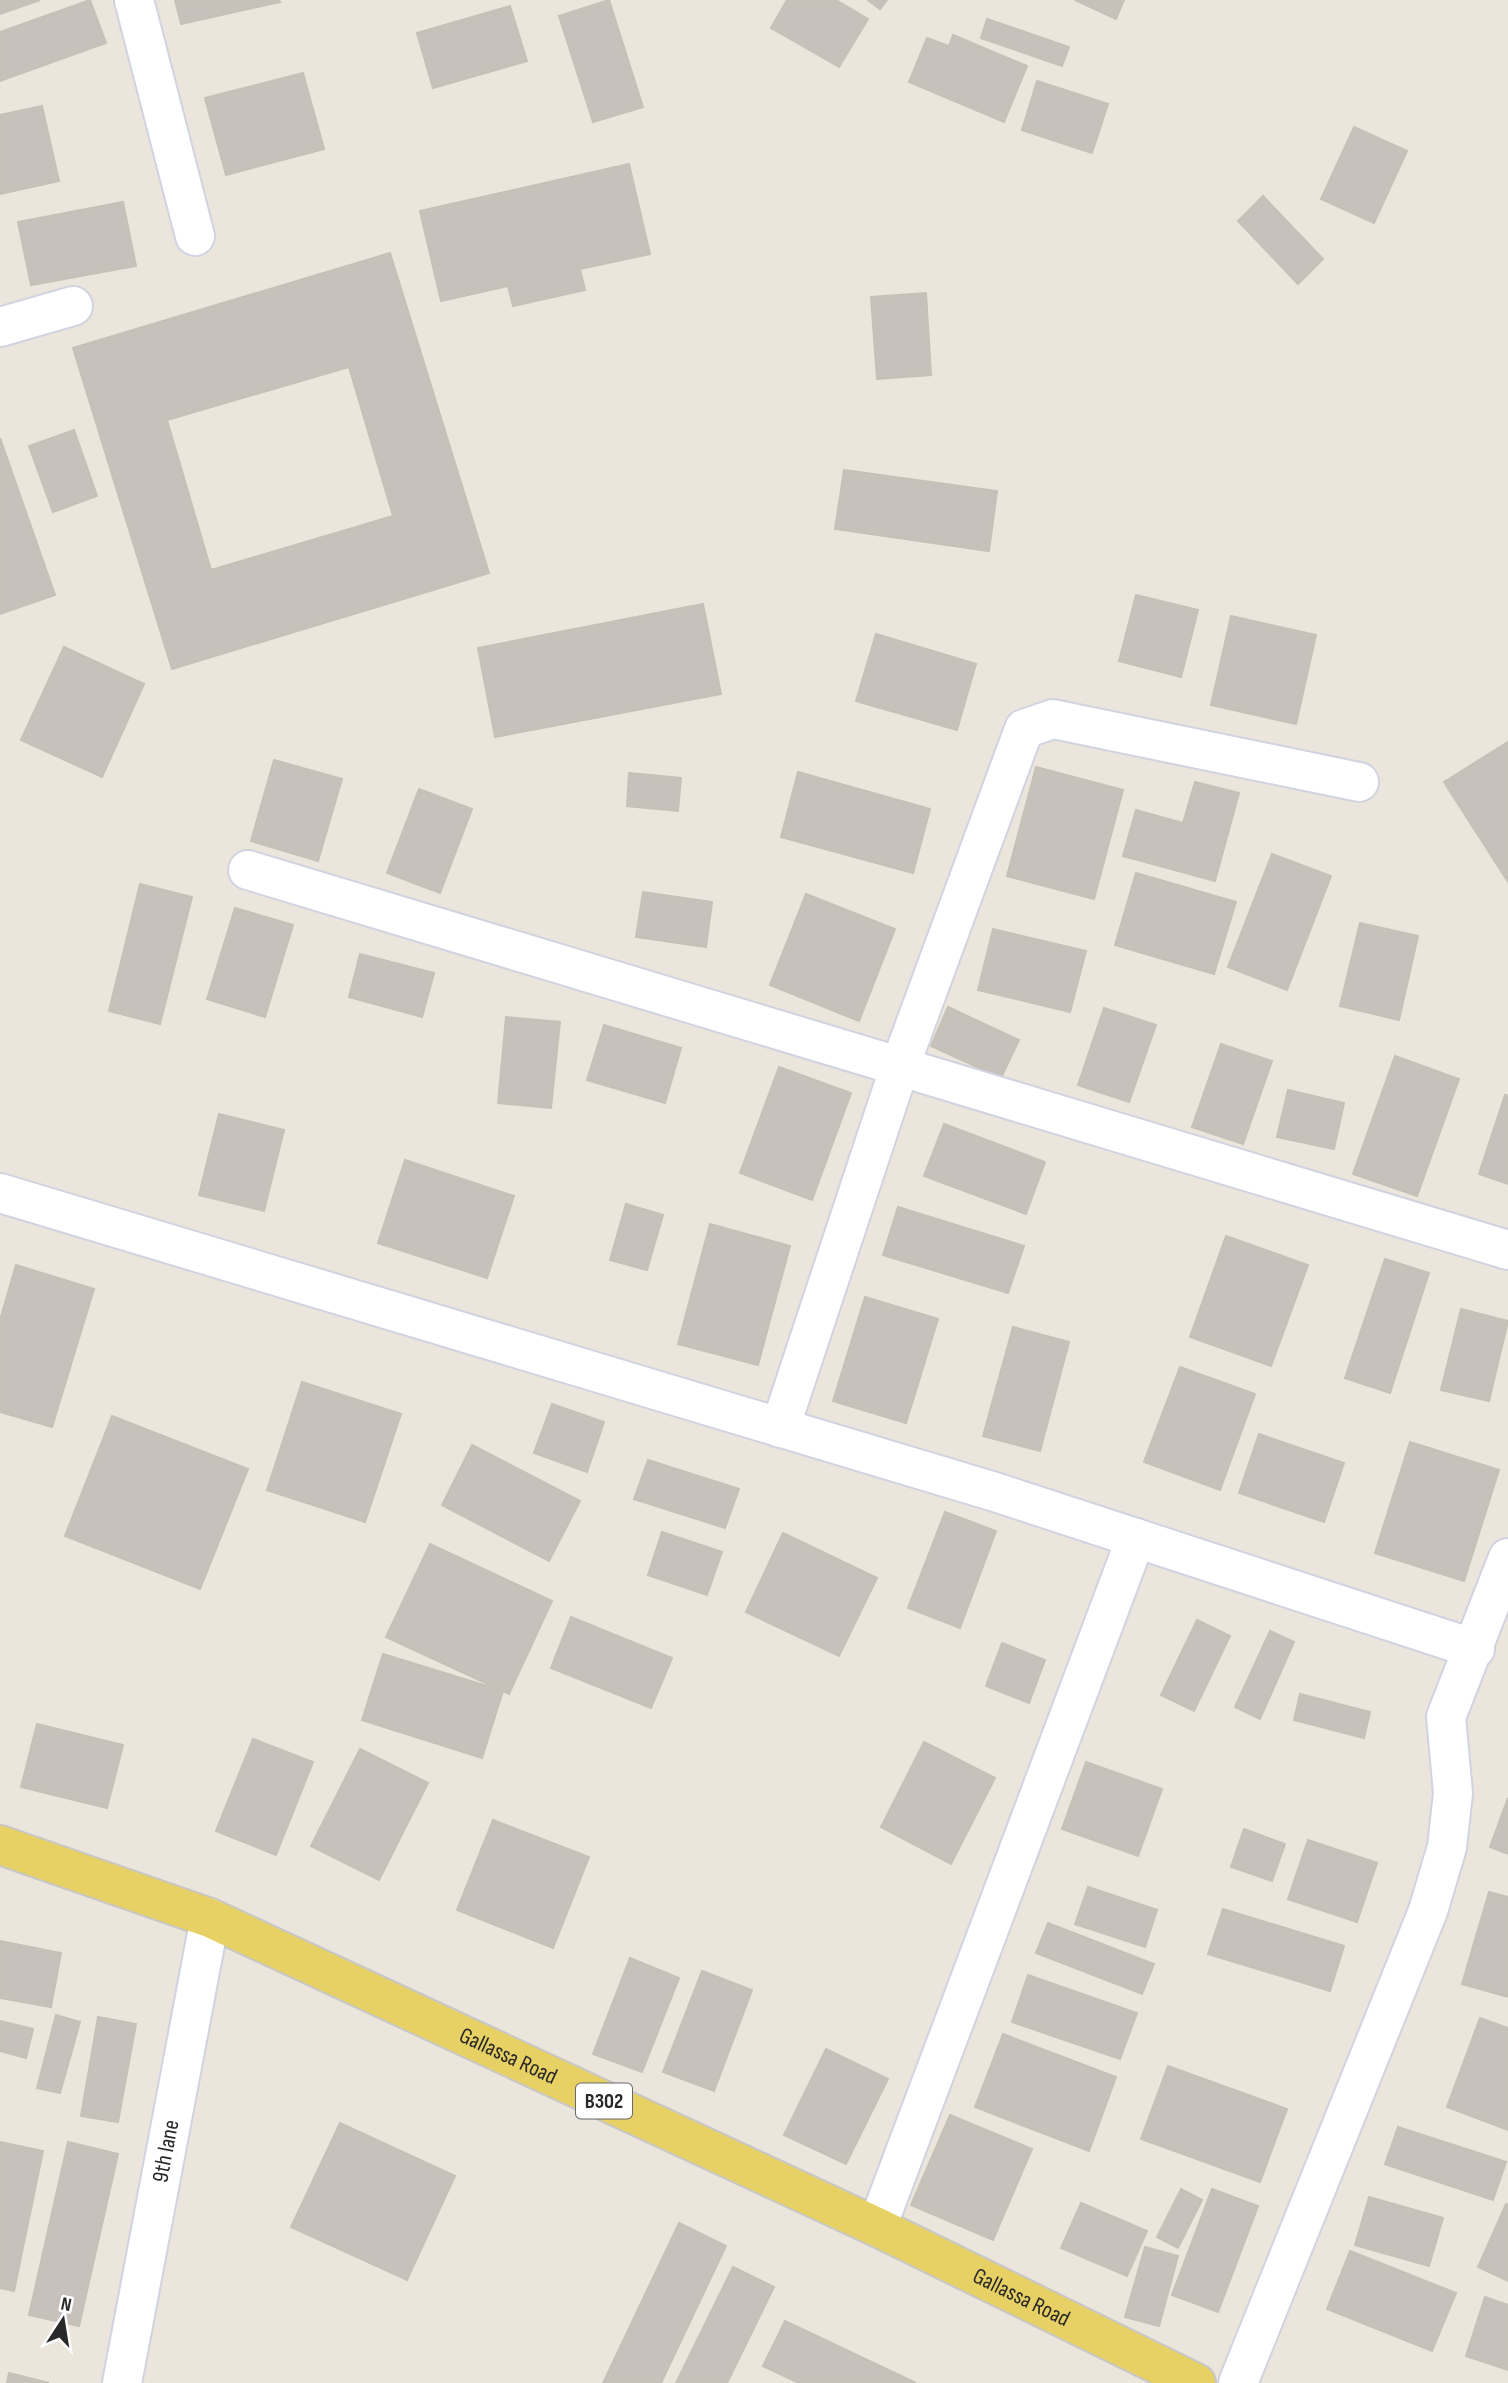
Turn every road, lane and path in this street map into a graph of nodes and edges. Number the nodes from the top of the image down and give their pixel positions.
1 (134, 0) edge
2 (195, 236) dead end
3 (73, 306) dead end
4 (0, 327) edge
5 (1359, 782) dead end
6 (248, 870) dead end
7 (900, 1066) junction
8 (0, 1193) edge
9 (1508, 1250) edge
10 (780, 1428) junction
11 (1136, 1538) junction
12 (1508, 1558) edge
13 (1475, 1649) junction
14 (0, 1845) edge
15 (211, 1918) junction
16 (877, 2227) junction
17 (122, 2383) edge
18 (1196, 2383) edge
19 (1238, 2383) edge

1 - 2 street
3 - 4 street
5 - 7 street
6 - 7 street
7 - 9 street
7 - 10 street
8 - 10 street
10 - 11 street
11 - 13 street
11 - 16 street
12 - 13 street
13 - 19 street
14 - 15 main road, Gallassa Road / B302
15 - 16 main road, Gallassa Road / B302
15 - 17 street, 9th lane
16 - 18 main road, Gallassa Road / B302

